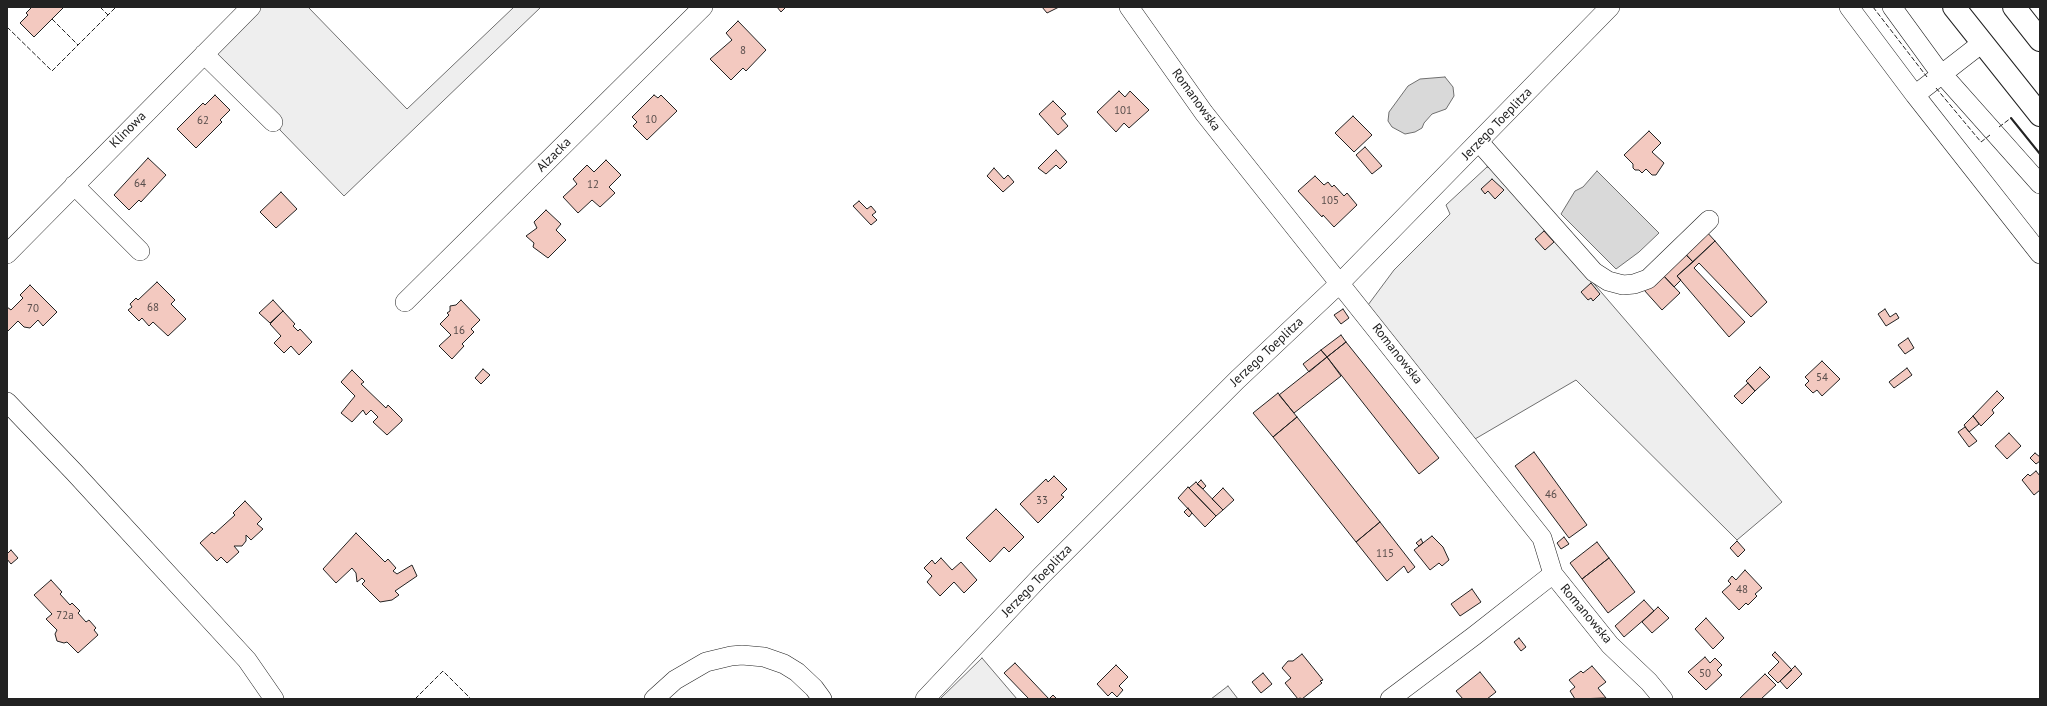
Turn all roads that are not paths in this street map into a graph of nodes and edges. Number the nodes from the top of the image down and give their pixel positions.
1 (251, 7) edge
2 (703, 7) edge
3 (1129, 7) edge
4 (1610, 7) edge
5 (1849, 7) edge
6 (1892, 7) edge
7 (1954, 7) edge
8 (2014, 7) edge
9 (2040, 40) edge
10 (1982, 43) junction
11 (204, 54) junction
12 (1942, 74) junction
13 (1915, 95) junction
14 (2040, 115) edge
15 (272, 122) dead end
16 (1479, 142) junction
17 (2040, 184) edge
18 (74, 185) junction
19 (1709, 220) dead end
20 (140, 251) dead end
21 (7, 254) edge
22 (2040, 254) edge
23 (1340, 284) junction
24 (404, 302) dead end
25 (7, 402) edge
26 (1553, 574) junction
27 (274, 699) edge
28 (654, 699) edge
29 (822, 699) edge
30 (925, 699) edge
31 (1390, 699) edge
32 (1663, 699) edge

1 - 11 street, Klinowa
2 - 24 street, Alzacka
3 - 23 street, Romanowska
4 - 16 street, Jerzego Toeplitza
5 - 13 street
6 - 12 street
7 - 10 highway
8 - 9 highway
10 - 12 street
10 - 14 highway
11 - 15 street
11 - 18 street, Klinowa
12 - 13 street
12 - 17 street
13 - 22 street
16 - 19 street
16 - 23 street, Jerzego Toeplitza
18 - 20 street
18 - 21 street, Klinowa
23 - 26 street, Romanowska
23 - 30 street, Jerzego Toeplitza
25 - 27 street
26 - 31 street
26 - 32 street, Romanowska
28 - 29 street

